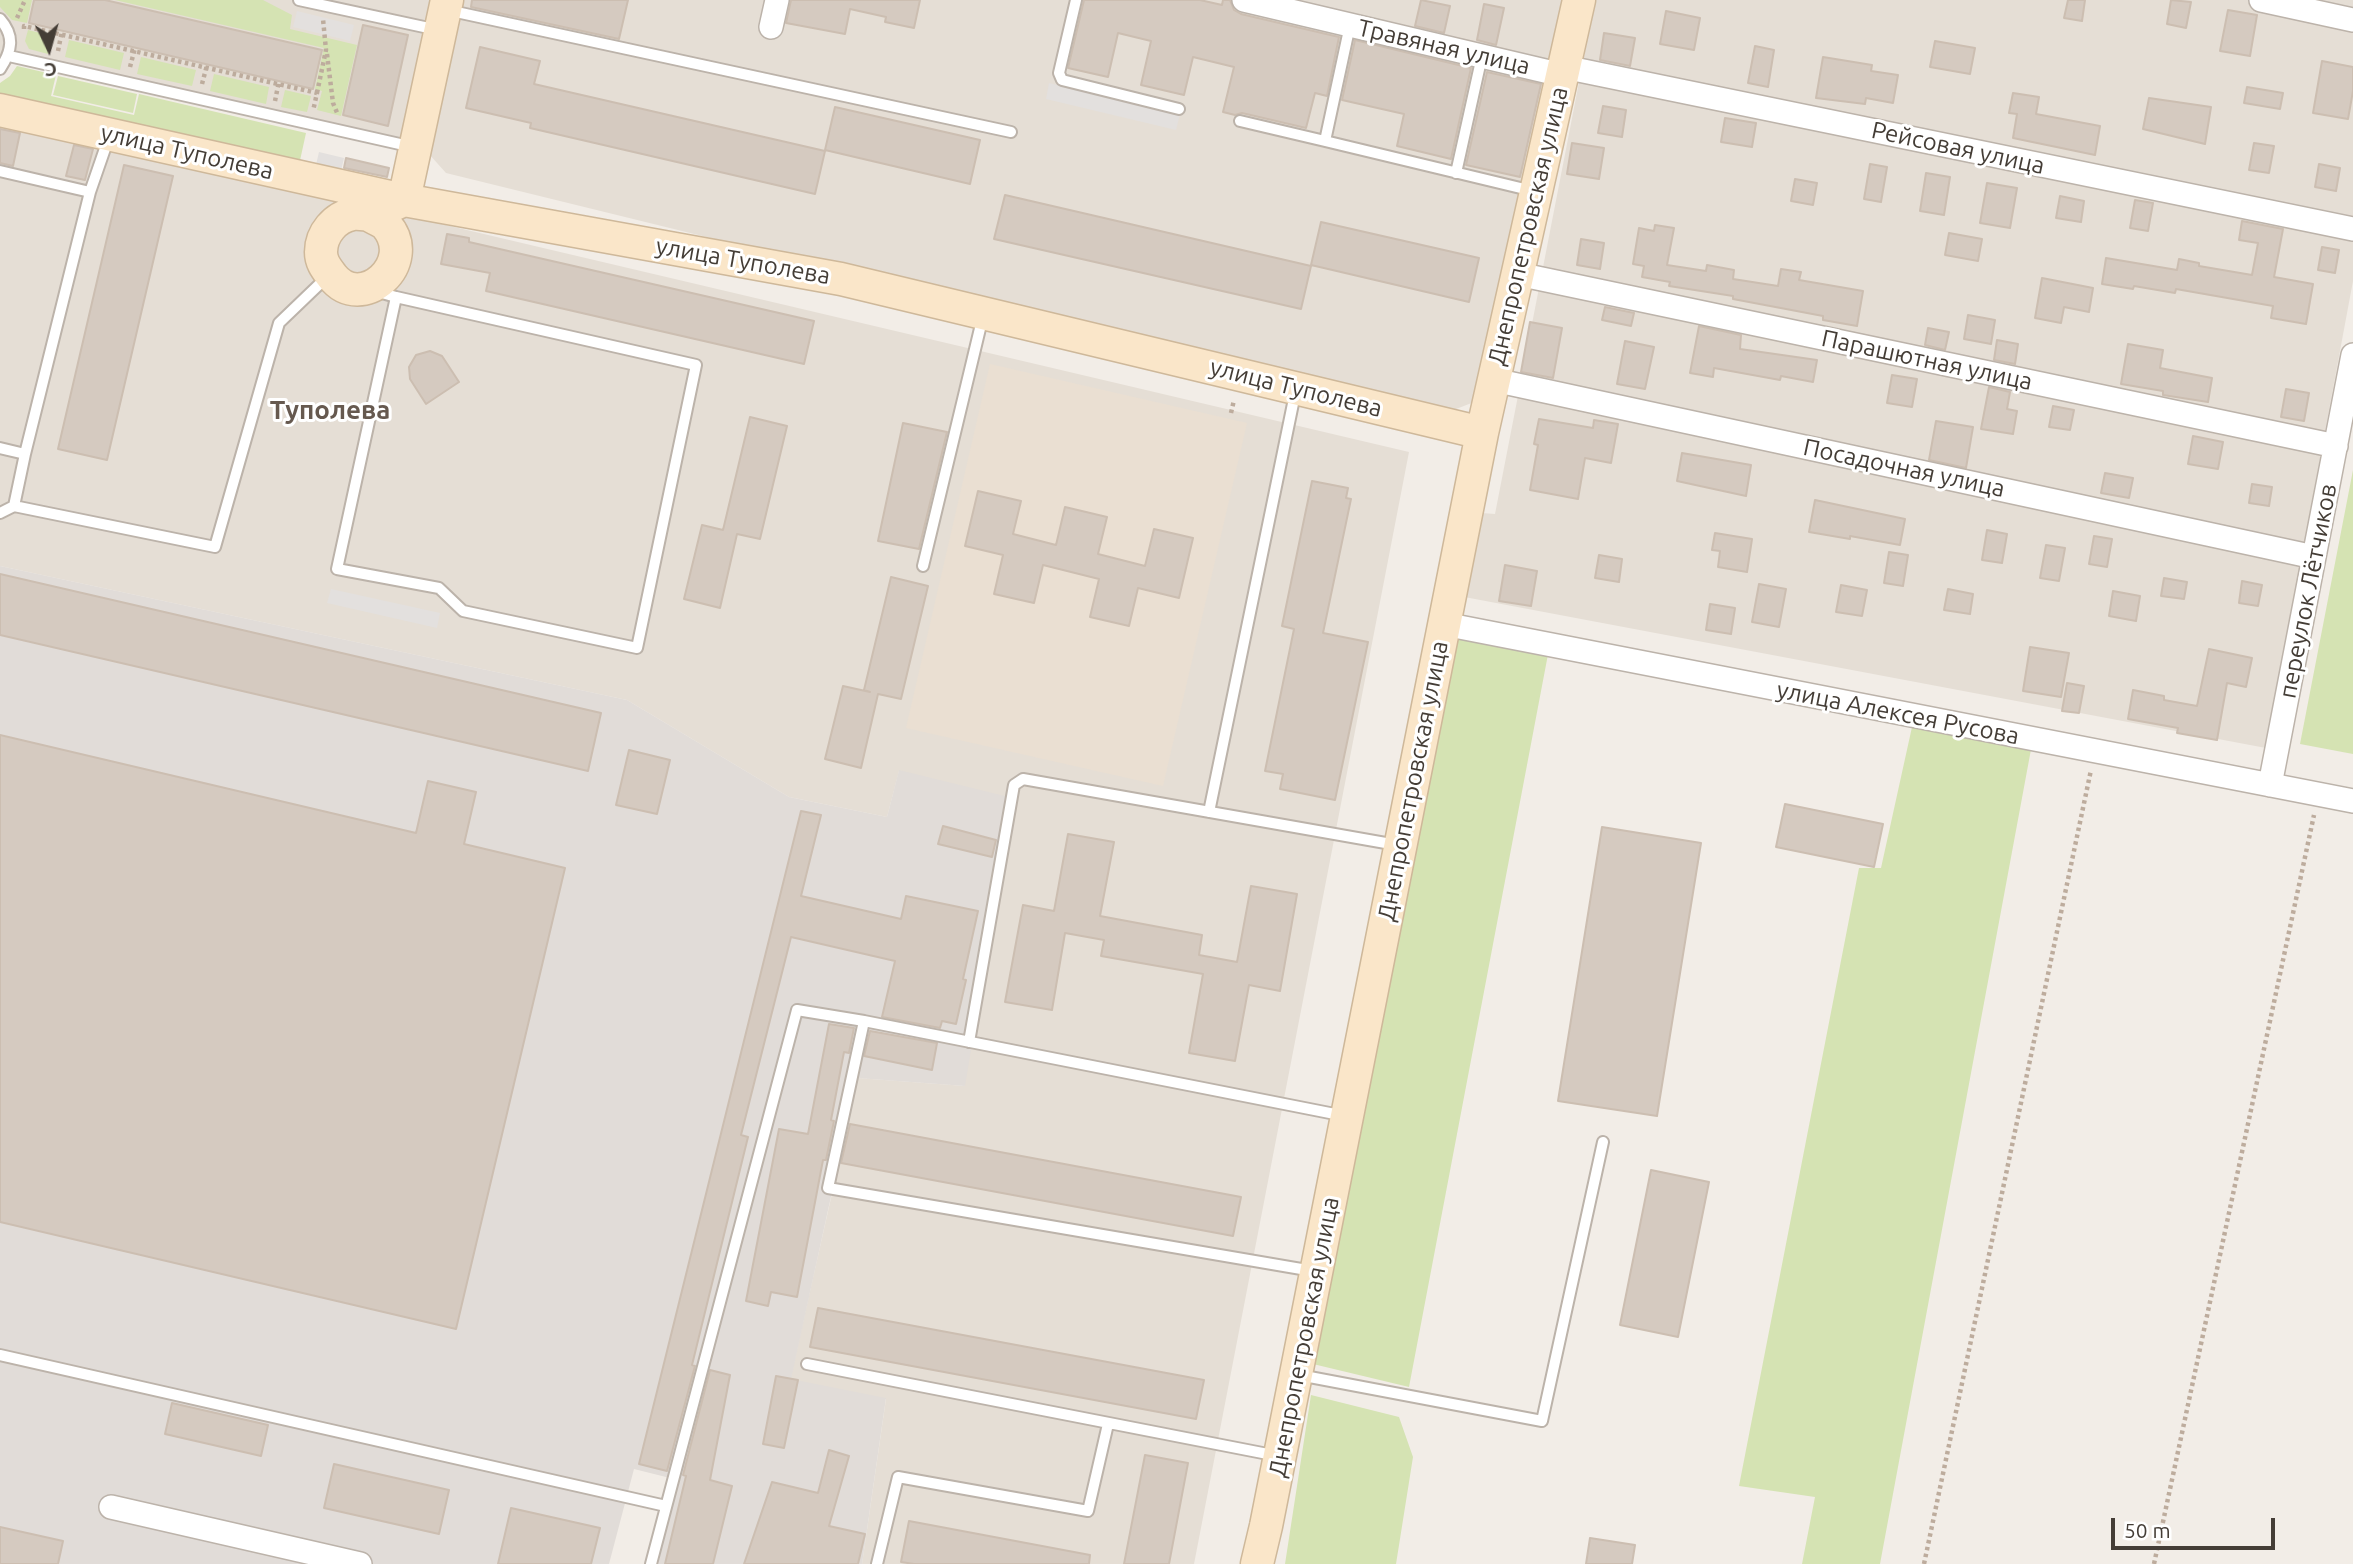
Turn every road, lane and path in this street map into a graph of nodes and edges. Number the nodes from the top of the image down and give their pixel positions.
1 (299, 0) edge
2 (777, 0) edge
3 (1076, 0) edge
4 (1244, 0) edge
5 (1579, 0) edge
6 (2261, 0) edge
7 (321, 5) junction
8 (444, 13) edge
9 (0, 19) edge
10 (2353, 20) edge
11 (1350, 25) junction
12 (771, 27) dead end
13 (22, 34) dead end
14 (326, 50) junction
15 (9, 55) junction
16 (1482, 56) junction
17 (0, 69) edge
18 (1563, 71) junction
19 (317, 93) junction
20 (1179, 109) dead end
21 (0, 110) edge
22 (312, 118) dead end
23 (1240, 121) dead end
24 (342, 125) dead end
25 (1011, 132) dead end
26 (110, 135) junction
27 (1325, 141) junction
28 (416, 148) junction
29 (0, 171) edge
30 (1456, 173) junction
31 (90, 192) junction
32 (1536, 192) junction
33 (404, 200) junction
34 (368, 214) junction
35 (2353, 229) edge
36 (330, 274) junction
37 (1518, 274) junction
38 (366, 289) junction
39 (396, 297) junction
40 (984, 313) junction
41 (2353, 355) edge
42 (1494, 380) junction
43 (1296, 389) junction
44 (1482, 433) junction
45 (2336, 446) junction
46 (0, 448) edge
47 (25, 454) junction
48 (14, 506) junction
49 (0, 513) edge
50 (2314, 557) junction
51 (923, 566) dead end
52 (1444, 624) junction
53 (2095, 751) junction
54 (2270, 785) junction
55 (2318, 794) junction
56 (2353, 801) edge
57 (1209, 812) junction
58 (1400, 845) junction
59 (864, 1021) junction
60 (969, 1042) junction
61 (1347, 1117) junction
62 (1603, 1142) dead end
63 (1317, 1271) junction
64 (1, 1357) edge
65 (807, 1364) dead end
66 (1296, 1375) junction
67 (1108, 1424) junction
68 (1280, 1456) junction
69 (666, 1506) junction
70 (111, 1507) dead end
71 (359, 1564) edge
72 (651, 1564) edge
73 (877, 1564) edge
74 (1257, 1564) edge
75 (1924, 1564) edge
76 (2154, 1564) edge

1 - 7 lane
2 - 12 street
3 - 20 lane
4 - 11 street, Травяная улица
5 - 18 street, Днепропетровская улица
6 - 10 street
7 - 8 lane
7 - 14 path
8 - 25 lane
8 - 28 street
9 - 15 lane
11 - 16 street, Травяная улица
11 - 27 lane
13 - 19 path
14 - 19 path
14 - 24 path
15 - 17 lane
15 - 28 lane
16 - 18 street, Травяная улица
16 - 30 lane
18 - 32 street, Днепропетровская улица
18 - 35 street, Рейсовая улица
19 - 22 path
21 - 26 street, улица Туполева
23 - 27 lane
26 - 31 lane
26 - 33 street, улица Туполева
27 - 30 lane
28 - 33 street
29 - 31 lane
30 - 32 lane
31 - 47 lane
32 - 37 street, Днепропетровская улица
33 - 34 street
33 - 40 street, улица Туполева
34 - 36 street
34 - 38 street
36 - 38 street
36 - 48 lane
37 - 42 street, Днепропетровская улица
37 - 45 street, Парашютная улица
38 - 39 lane
39 - 39 lane
40 - 43 street, улица Туполева
40 - 51 lane
41 - 45 street, переулок Лётчиков
42 - 44 street, Днепропетровская улица
42 - 50 street, Посадочная улица
43 - 44 street, улица Туполева
43 - 57 lane
44 - 52 street, Днепропетровская улица
45 - 50 street, переулок Лётчиков
46 - 47 lane
47 - 48 lane
48 - 49 lane
50 - 54 street, переулок Лётчиков
52 - 53 street, улица Алексея Русова
52 - 58 street, Днепропетровская улица
53 - 54 street, улица Алексея Русова
53 - 75 path
54 - 55 street, улица Алексея Русова
55 - 56 street, улица Алексея Русова
55 - 76 path
57 - 58 lane
57 - 60 lane
58 - 61 street, Днепропетровская улица
59 - 60 lane
59 - 63 lane
59 - 69 lane
60 - 61 lane
61 - 63 street, Днепропетровская улица
62 - 66 lane
63 - 66 street, Днепропетровская улица
64 - 69 lane
65 - 67 lane
66 - 68 street, Днепропетровская улица
67 - 68 lane
67 - 73 lane
68 - 74 street, Днепропетровская улица
69 - 72 lane
70 - 71 street

